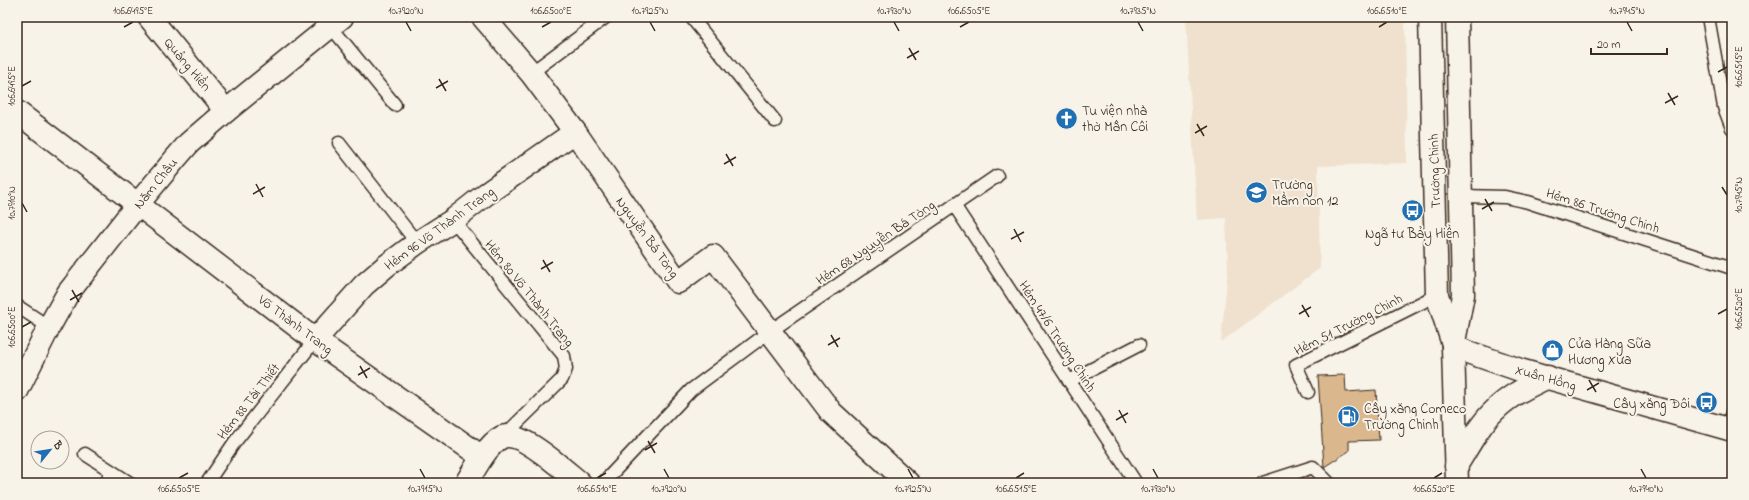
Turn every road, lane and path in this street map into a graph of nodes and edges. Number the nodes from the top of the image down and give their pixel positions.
1 (148, 17) edge
2 (483, 17) edge
3 (606, 17) edge
4 (691, 17) edge
5 (1430, 17) edge
6 (1457, 17) edge
7 (1708, 17) edge
8 (332, 20) edge
9 (530, 73) junction
10 (394, 105) dead end
11 (226, 111) junction
12 (17, 112) edge
13 (775, 121) dead end
14 (1732, 128) edge
15 (575, 132) junction
16 (339, 143) dead end
17 (997, 176) dead end
18 (1461, 196) junction
19 (137, 205) junction
20 (954, 205) junction
21 (453, 220) junction
22 (417, 243) junction
23 (1732, 268) edge
24 (1437, 295) junction
25 (17, 306) edge
26 (49, 327) junction
27 (769, 332) junction
28 (315, 340) junction
29 (1140, 345) dead end
30 (1454, 347) junction
31 (1548, 377) junction
32 (1070, 381) junction
33 (19, 383) edge
34 (1308, 392) dead end
35 (1731, 424) edge
36 (502, 437) junction
37 (85, 454) dead end
38 (482, 457) junction
39 (112, 472) junction
40 (1456, 474) edge
41 (105, 483) edge
42 (130, 483) edge
43 (207, 483) edge
44 (466, 483) edge
45 (580, 483) edge
46 (603, 483) edge
47 (908, 483) edge
48 (1136, 483) edge
49 (1263, 483) edge
50 (1329, 483) edge

1 - 11 street, Quảng Hiền
2 - 9 street, Nguyễn Bá Tòng
3 - 9 lane
4 - 13 lane
5 - 24 street, Trường Chinh
6 - 18 street, Trường Chinh
7 - 14 lane
8 - 10 lane
8 - 11 street, Năm Châu
9 - 15 street, Nguyễn Bá Tòng
11 - 19 street, Năm Châu
12 - 19 street, Võ Thành Trang
15 - 21 street, Hẻm 96 Võ Thành Trang
15 - 27 street, Nguyễn Bá Tòng
16 - 22 lane
17 - 20 lane, Hẻm 68 Nguyễn Bá Tòng
18 - 23 lane, Hẻm 86 Trường Chinh
18 - 30 street, Trường Chinh
19 - 26 street, Năm Châu
19 - 28 street, Võ Thành Trang
20 - 27 lane, Hẻm 68 Nguyễn Bá Tòng
20 - 32 lane, Hẻm 47/6 Trường Chinh
21 - 22 street, Hẻm 96 Võ Thành Trang
21 - 36 lane, Hẻm 80 Võ Thành Trang
22 - 28 street, Hẻm 96 Võ Thành Trang
24 - 30 street, Trường Chinh
24 - 34 lane, Hẻm 51 Trường Chinh
25 - 26 lane
26 - 33 street, Năm Châu
27 - 46 lane, Hẻm 68 Nguyễn Bá Tòng
27 - 47 street, Nguyễn Bá Tòng
28 - 38 street, Võ Thành Trang
28 - 43 lane, Hẻm 88 Tái Thiết
29 - 32 lane
30 - 31 street, Xuân Hồng
30 - 40 street, Trường Chinh
31 - 35 street, Xuân Hồng
31 - 40 street
32 - 48 lane, Hẻm 47/6 Trường Chinh
36 - 38 street
36 - 45 street
37 - 39 lane
38 - 44 street
39 - 41 lane
39 - 42 lane
49 - 50 lane

